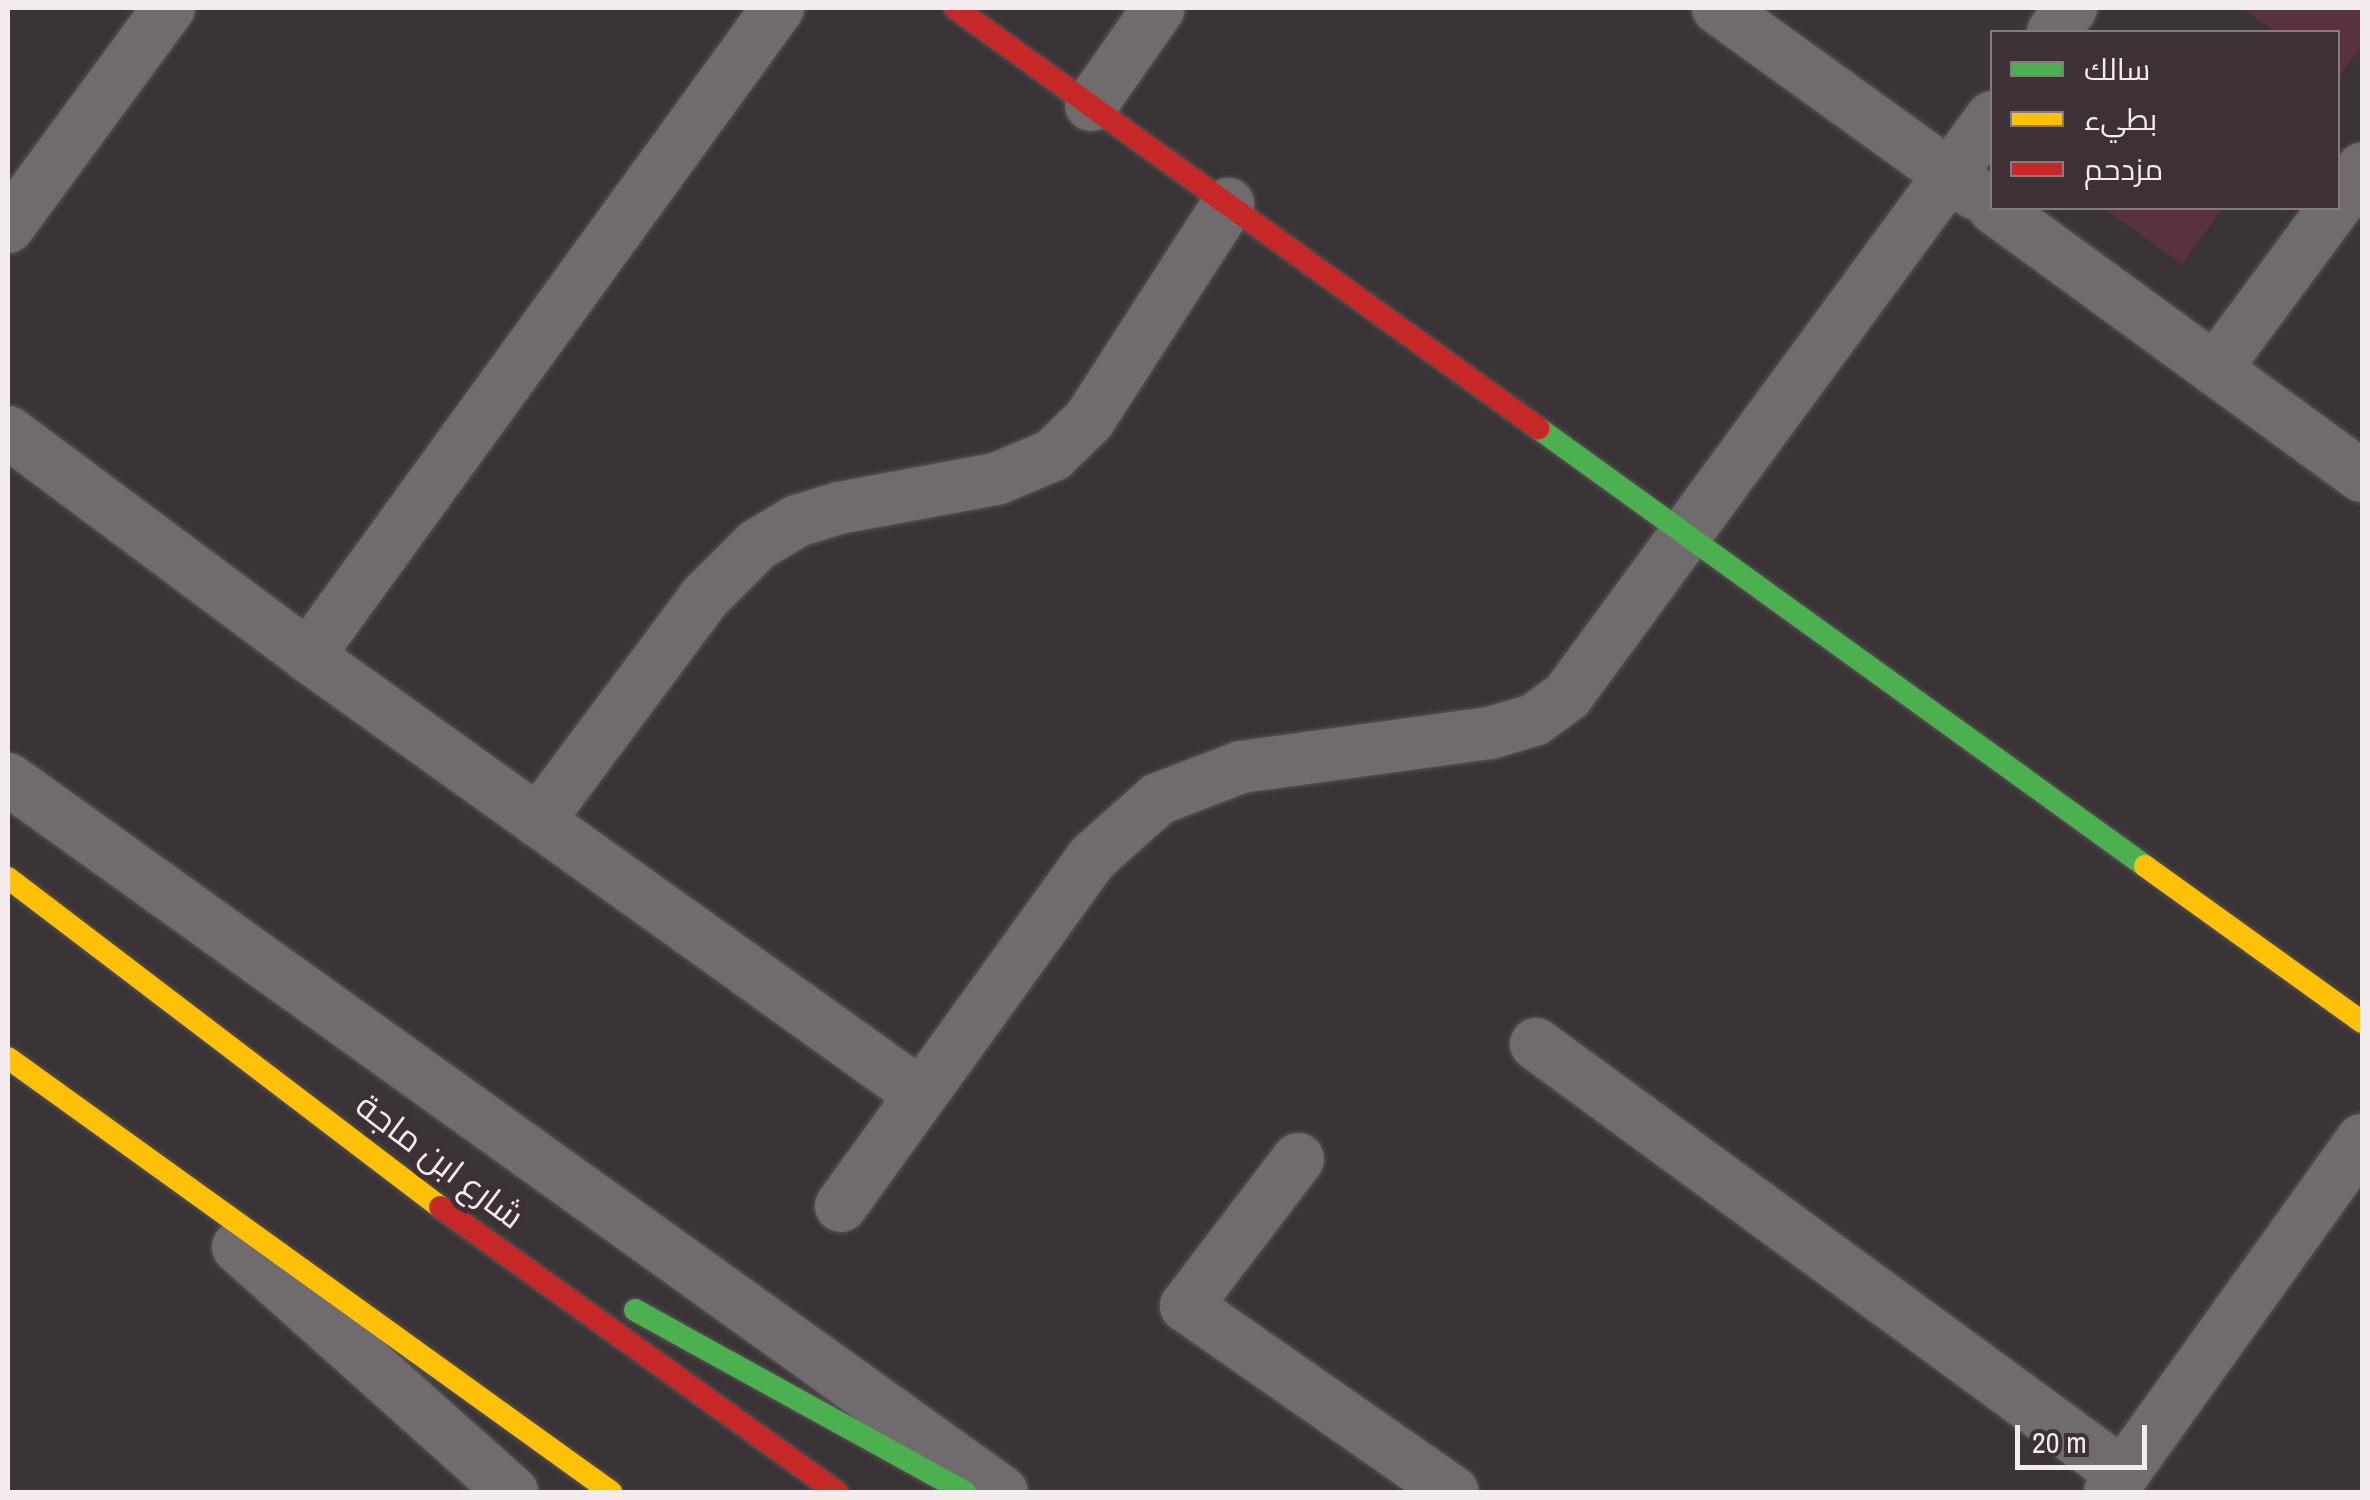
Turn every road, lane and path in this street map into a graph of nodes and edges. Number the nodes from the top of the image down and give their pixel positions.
1 (169, 8) edge
2 (778, 8) edge
3 (955, 8) edge
4 (1159, 8) edge
5 (1718, 8) edge
6 (2071, 8) edge
7 (2054, 30) edge
8 (1091, 105) junction
9 (1990, 120) edge
10 (2362, 168) edge
11 (1950, 176) junction
12 (2340, 199) edge
13 (1228, 204) junction
14 (1990, 205) edge
15 (1997, 210) edge
16 (2332, 210) edge
17 (8, 227) edge
18 (2215, 370) junction
19 (8, 432) edge
20 (2362, 476) edge
21 (1685, 534) junction
22 (308, 656) junction
23 (8, 779) edge
24 (538, 820) junction
25 (8, 878) edge
26 (2362, 1022) edge
27 (1536, 1044) dead end
28 (8, 1058) edge
29 (920, 1094) junction
30 (2362, 1140) edge
31 (126, 1145) junction
32 (1298, 1159) dead end
33 (418, 1191) junction
34 (841, 1206) dead end
35 (2117, 1483) edge
36 (512, 1492) edge
37 (611, 1492) edge
38 (837, 1492) edge
39 (965, 1492) edge
40 (1002, 1492) edge
41 (1453, 1492) edge

1 - 17 street
2 - 22 street
3 - 8 main road
4 - 8 street
5 - 11 street
6 - 7 street
8 - 13 main road
9 - 11 street
10 - 12 street
11 - 14 street
11 - 21 street
13 - 21 main road
13 - 24 street
15 - 18 street
16 - 18 street
18 - 20 street
19 - 22 street
21 - 26 main road
21 - 29 street
22 - 24 street
23 - 40 street
24 - 29 street
25 - 33 main road, شارع ابن ماجة
27 - 35 street
28 - 31 main road
29 - 34 street
30 - 35 street
31 - 36 street
31 - 37 main road
32 - 41 street
33 - 38 main road, شارع ابن ماجة
33 - 39 main road

